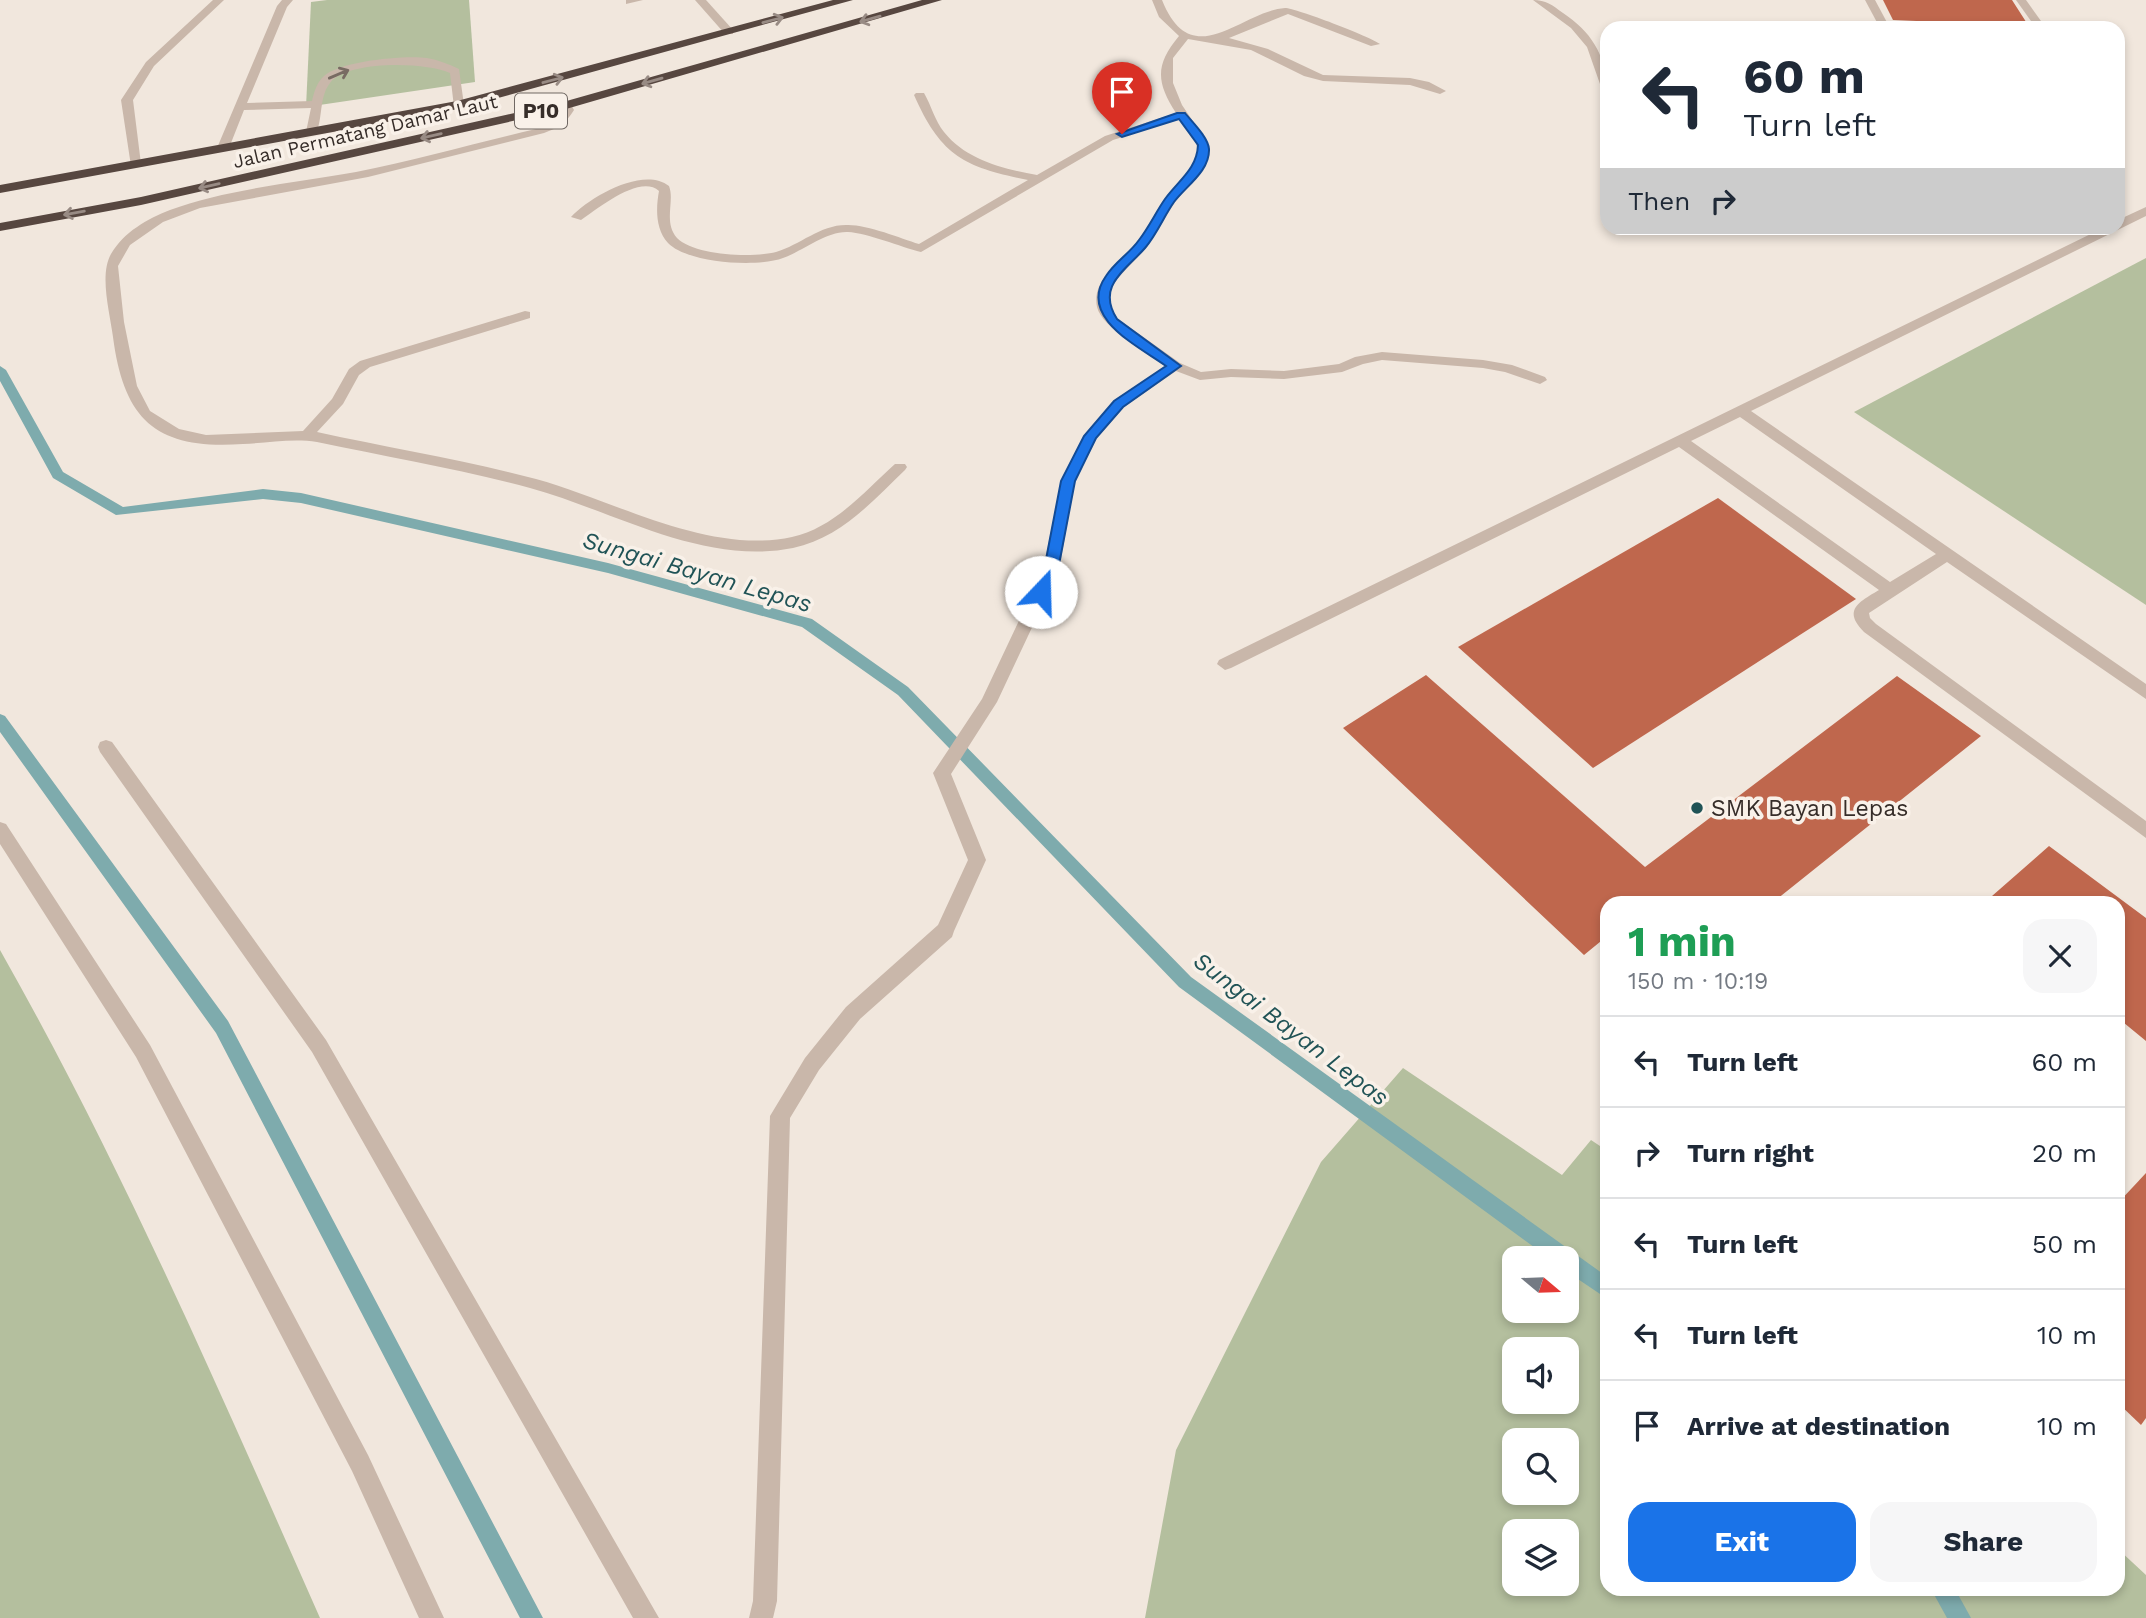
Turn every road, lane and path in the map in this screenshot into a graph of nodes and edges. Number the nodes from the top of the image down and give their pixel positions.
1 (219, 0) edge
2 (288, 0) edge
3 (700, 0) edge
4 (846, 0) edge
5 (936, 0) edge
6 (1157, 0) edge
7 (1538, 0) edge
8 (1870, 0) edge
9 (2021, 0) edge
10 (1882, 21) edge
11 (2036, 21) edge
12 (729, 32) junction
13 (1185, 36) junction
14 (1219, 39) junction
15 (1375, 44) dead end
16 (1600, 68) edge
17 (1440, 91) dead end
18 (920, 95) dead end
19 (318, 104) junction
20 (458, 105) junction
21 (566, 105) junction
22 (240, 107) junction
23 (1181, 115) junction
24 (312, 132) junction
25 (223, 148) junction
26 (135, 164) junction
27 (1039, 179) junction
28 (0, 189) edge
29 (2146, 211) edge
30 (577, 217) dead end
31 (2125, 222) edge
32 (0, 227) edge
33 (2098, 235) edge
34 (525, 314) dead end
35 (1175, 366) junction
36 (1540, 380) dead end
37 (1741, 410) junction
38 (307, 435) junction
39 (1680, 440) junction
40 (900, 467) dead end
41 (1946, 555) junction
42 (1890, 590) junction
43 (1225, 664) dead end
44 (2146, 693) edge
45 (106, 747) dead end
46 (0, 829) edge
47 (2146, 831) edge
48 (432, 1618) edge
49 (647, 1618) edge
50 (761, 1618) edge

1 - 26 street
2 - 22 street
3 - 12 street
12 -> 4 highway, Jalan Permatang Damar Laut / P10
5 -> 21 highway, Jalan Permatang Damar Laut / P10
6 - 13 street
7 - 16 street
8 - 10 street
9 - 11 street
20 -> 12 highway, Jalan Permatang Damar Laut / P10
13 - 14 street
13 - 23 street
14 - 15 street
14 - 17 street
18 - 27 street
19 -> 20 street
19 - 22 street
19 - 24 street
20 - 24 highway, Jalan Permatang Damar Laut / P10
21 -> 32 highway, Jalan Permatang Damar Laut / P10
21 - 38 street
22 - 25 street
23 - 27 street
23 - 35 street
24 - 25 highway, Jalan Permatang Damar Laut / P10
25 - 26 highway, Jalan Permatang Damar Laut / P10
26 - 28 highway, Jalan Permatang Damar Laut / P10
27 - 30 street
29 - 31 street
33 - 37 street
34 - 38 street
35 - 36 street
35 - 50 street
37 - 39 street
37 - 41 street
38 - 40 street
39 - 42 street
39 - 43 street
41 - 42 street
41 - 44 street
42 - 47 street
45 - 49 street
46 - 48 street

